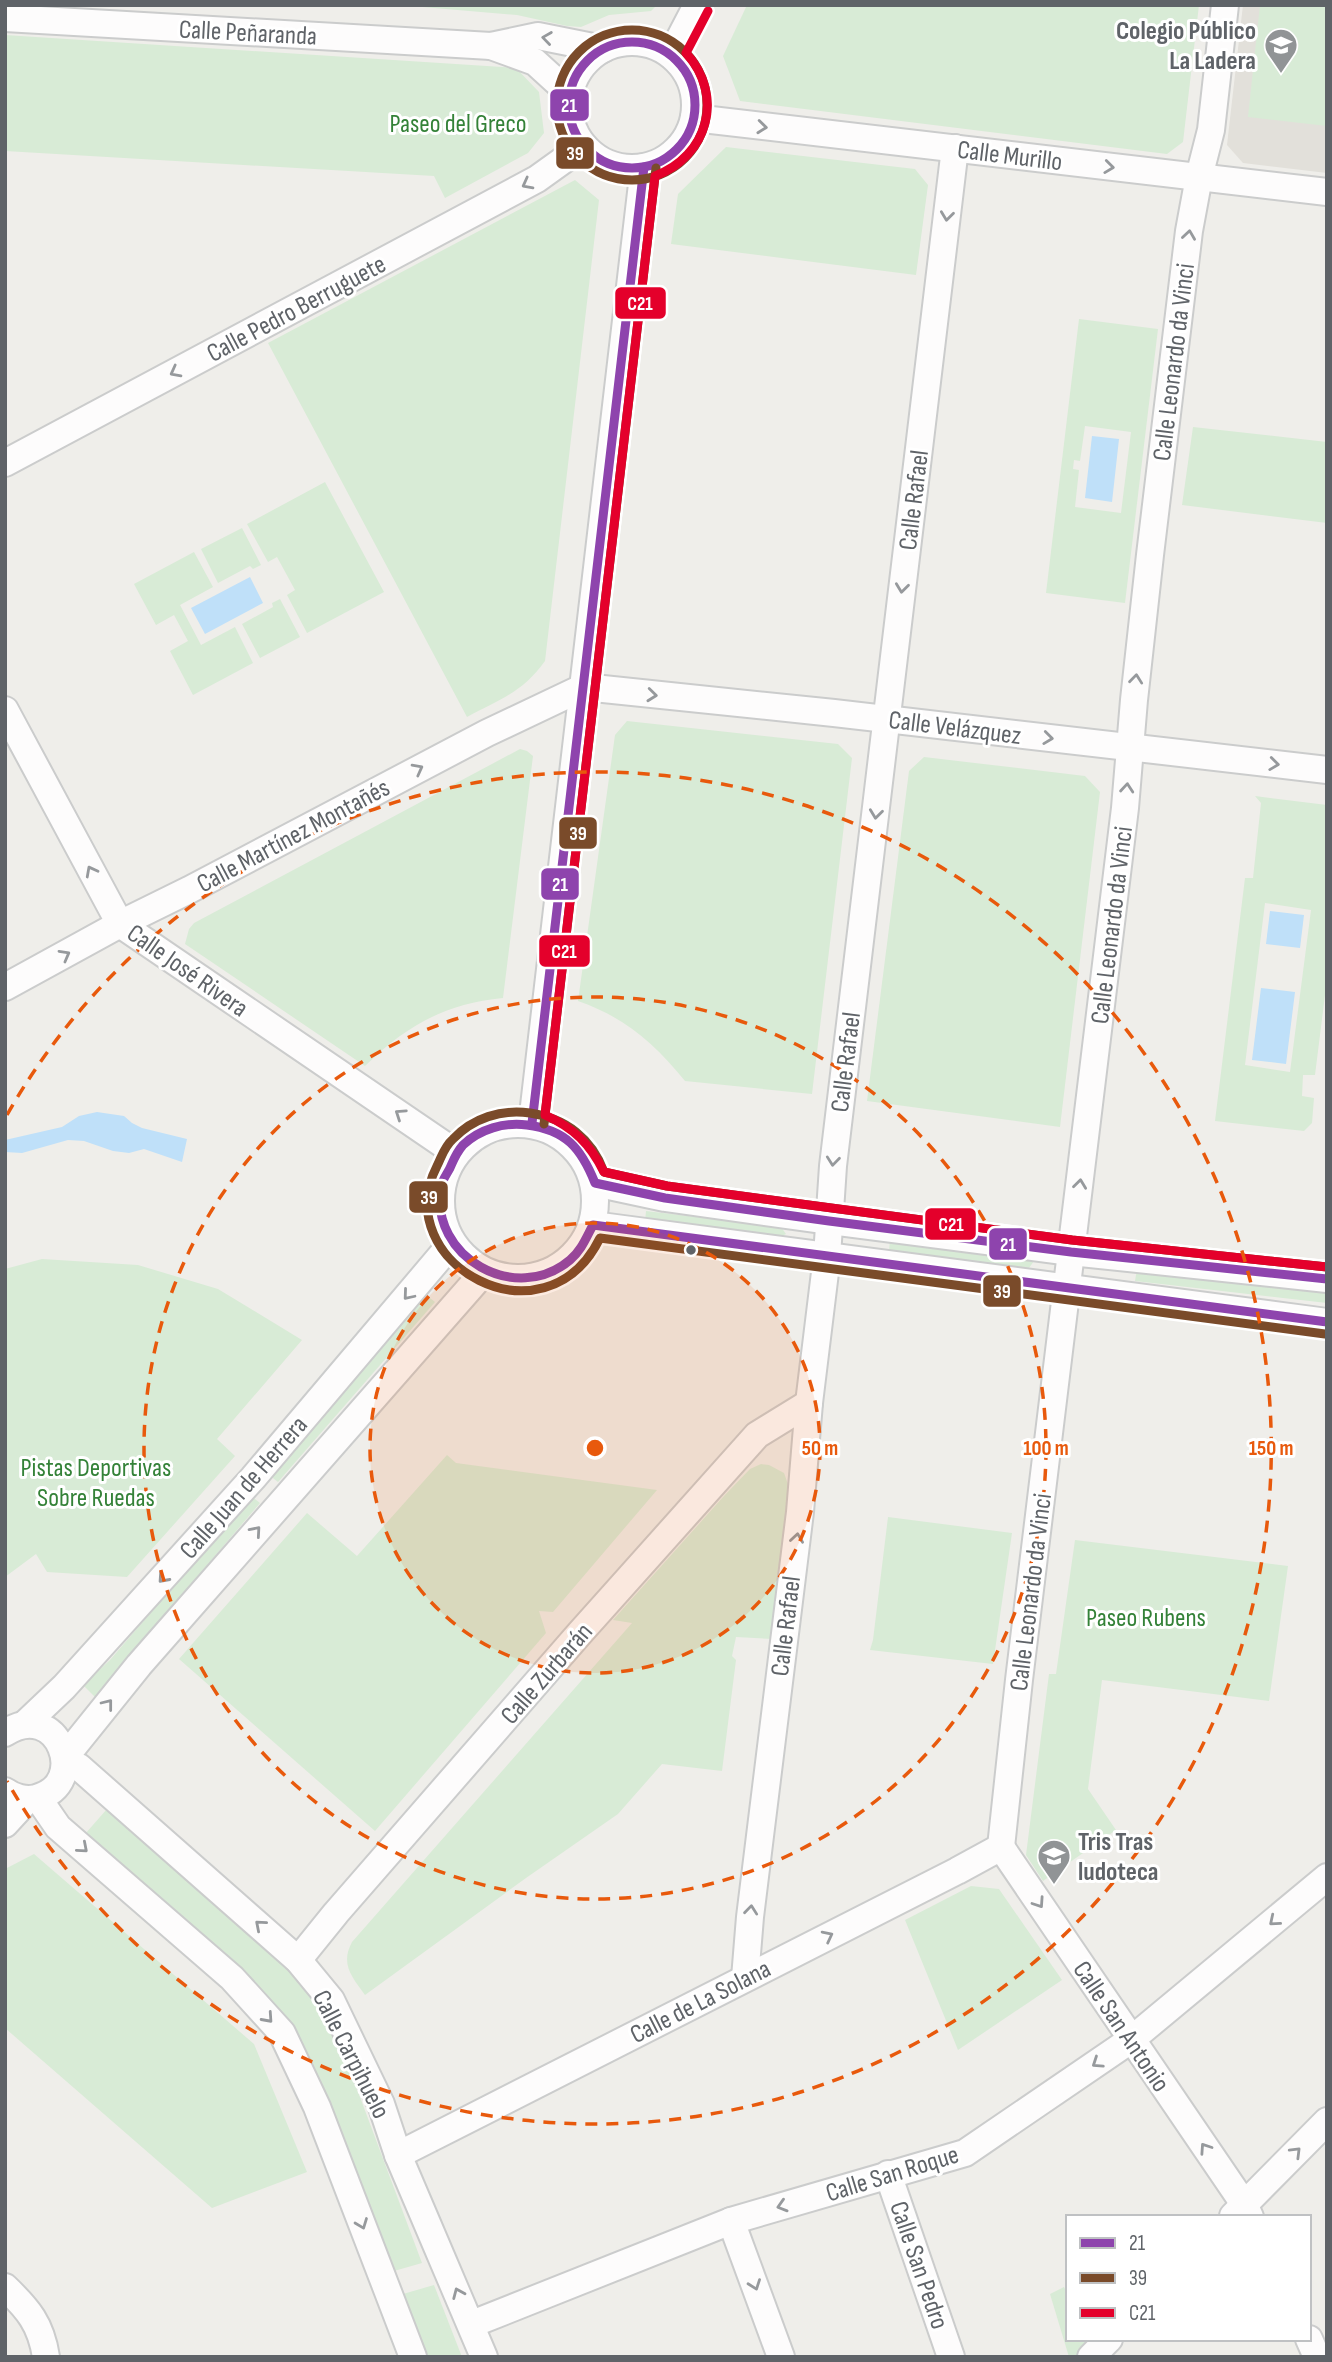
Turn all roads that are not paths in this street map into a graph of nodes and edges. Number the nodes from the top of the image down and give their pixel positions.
1 (697, 5) edge
2 (1225, 5) edge
3 (5, 18) edge
4 (491, 46) junction
5 (603, 49) junction
6 (671, 55) junction
7 (569, 93) junction
8 (694, 118) junction
9 (583, 146) junction
10 (955, 148) junction
11 (644, 167) junction
12 (1199, 177) junction
13 (1327, 192) edge
14 (5, 463) edge
15 (584, 687) junction
16 (5, 710) edge
17 (886, 719) junction
18 (1131, 747) junction
19 (1327, 771) edge
20 (120, 924) junction
21 (5, 988) edge
22 (532, 1124) junction
23 (456, 1153) junction
24 (595, 1184) junction
25 (829, 1221) junction
26 (593, 1225) junction
27 (452, 1243) junction
28 (1071, 1252) junction
29 (827, 1256) junction
30 (484, 1272) junction
31 (1327, 1279) edge
32 (1066, 1287) junction
33 (1327, 1322) edge
34 (809, 1403) junction
35 (13, 1723) edge
36 (65, 1759) junction
37 (24, 1796) edge
38 (5, 1824) edge
39 (1001, 1847) junction
40 (1327, 1877) edge
41 (298, 1960) junction
42 (745, 1978) junction
43 (1132, 2039) junction
44 (1327, 2122) edge
45 (398, 2155) junction
46 (888, 2174) junction
47 (1242, 2213) edge
48 (732, 2221) junction
49 (5, 2287) edge
50 (472, 2324) junction
51 (1106, 2341) edge
52 (1310, 2341) edge
53 (46, 2357) edge
54 (413, 2357) edge
55 (484, 2357) edge
56 (781, 2357) edge
57 (951, 2357) edge
58 (1091, 2357) edge
59 (1317, 2357) edge

1 - 6 street
2 - 12 street, Calle Leonardo da Vinci
3 - 4 street, Calle Peñaranda
5 -> 4 street, Calle Peñaranda
4 - 7 street, Calle Peñaranda
5 - 6 street
5 - 7 street
6 - 8 street
7 - 9 street
8 -> 10 street, Calle Murillo
8 - 11 street
9 - 11 street
9 -> 14 street, Calle Pedro Berruguete
10 -> 12 street, Calle Murillo
10 -> 17 street, Calle Rafael
11 - 15 street
12 - 13 street, Calle Murillo
18 -> 12 street, Calle Leonardo da Vinci
15 -> 17 street, Calle Velázquez
20 -> 15 street, Calle Martínez Montañés
15 - 22 street
20 -> 16 street, Calle José Rivera
17 -> 18 street, Calle Velázquez
17 -> 25 street, Calle Rafael
18 -> 19 street, Calle Velázquez
28 -> 18 street, Calle Leonardo da Vinci
21 -> 20 street, Calle Martínez Montañés
23 -> 20 street, Calle José Rivera
22 - 23 street
22 - 24 street
23 - 27 street
24 - 25 street
24 - 26 street
25 - 28 street
25 - 29 street, Calle Rafael
26 - 29 street
26 - 30 street
27 - 30 street
27 -> 35 street, Calle Juan de Herrera
28 - 31 street
28 - 32 street, Calle Leonardo da Vinci
29 - 32 street
29 - 34 street, Calle Rafael
36 -> 30 street, Calle Juan de Herrera
32 - 33 street
32 - 39 street, Calle Leonardo da Vinci
34 - 41 street, Calle Zurbarán
42 -> 34 street, Calle Rafael
35 - 36 street
36 - 37 street, Calle Juan de Herrera
41 -> 36 street, Calle Carpihuelo
37 - 38 street
37 -> 54 street, Calle Carpihuelo
42 -> 39 street, Calle de La Solana
39 -> 43 street, Calle San Antonio
40 -> 43 street, Calle San Roque
41 - 45 street, Calle Carpihuelo
42 - 45 street, Calle de La Solana
43 -> 46 street, Calle San Roque
47 -> 43 street, Calle San Antonio
47 -> 44 street
50 -> 45 street, Calle Carpihuelo
46 -> 48 street, Calle San Roque
46 - 57 street, Calle San Pedro
48 - 50 street, Calle San Roque
48 -> 56 street
49 - 53 street
50 - 55 street, Calle Carpihuelo
51 - 58 street
52 - 59 street

